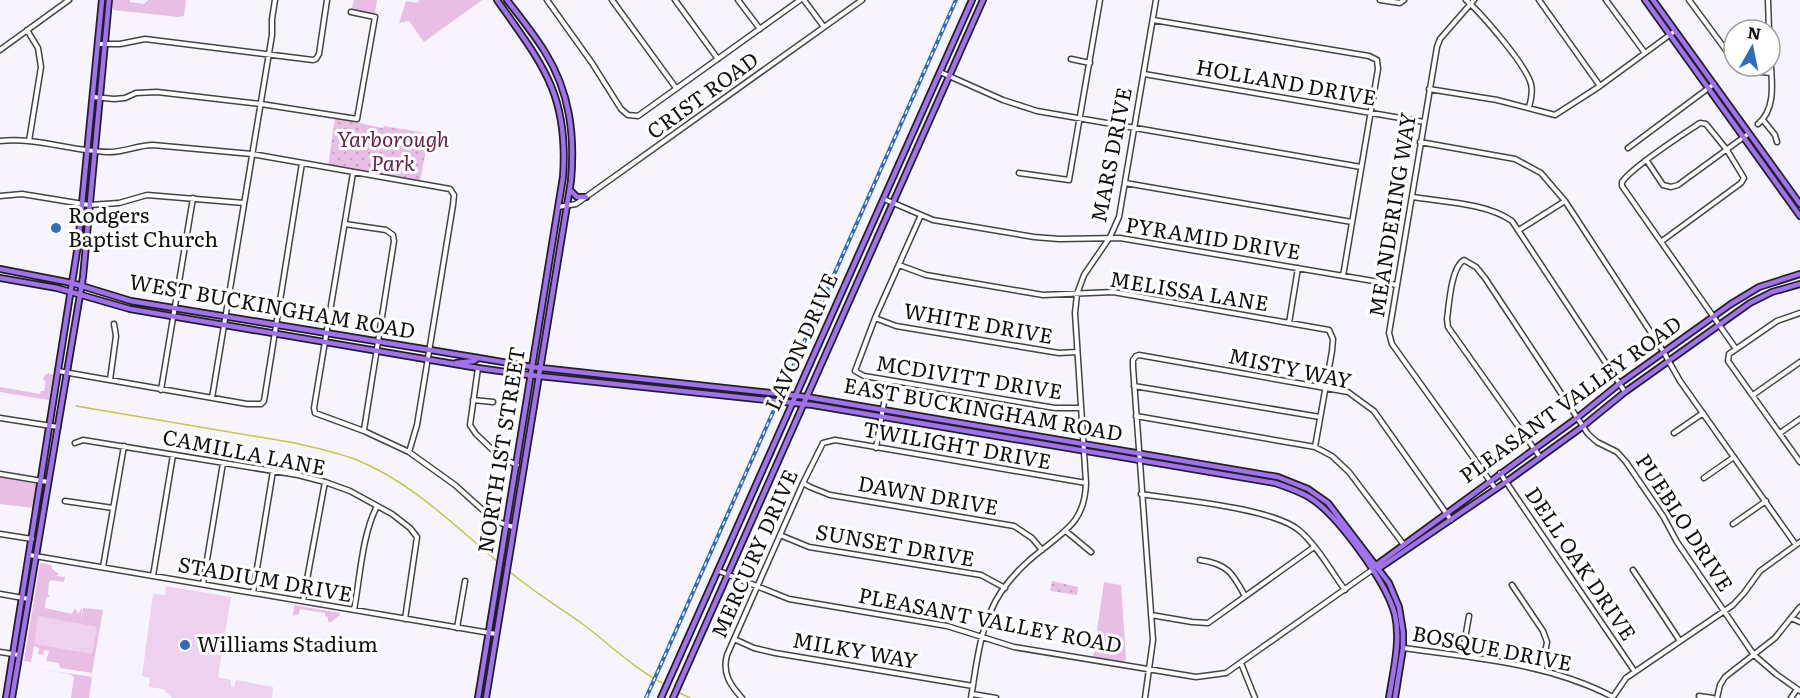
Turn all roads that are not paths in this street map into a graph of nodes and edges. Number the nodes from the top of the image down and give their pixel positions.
1 (69, 0) edge
2 (102, 0) edge
3 (109, 0) edge
4 (275, 0) edge
5 (327, 0) edge
6 (497, 0) edge
7 (507, 0) edge
8 (549, 0) edge
9 (612, 0) edge
10 (675, 0) edge
11 (738, 0) edge
12 (802, 0) edge
13 (862, 0) edge
14 (972, 0) edge
15 (983, 0) edge
16 (1100, 0) edge
17 (1156, 0) edge
18 (1380, 0) edge
19 (1404, 0) edge
20 (1466, 0) edge
21 (1539, 0) edge
22 (1606, 0) edge
23 (1645, 0) edge
24 (1653, 0) edge
25 (1689, 0) edge
26 (1768, 0) edge
27 (1472, 2) edge
28 (351, 12) dead end
29 (1769, 18) edge
30 (1153, 20) junction
31 (824, 27) junction
32 (759, 29) junction
33 (27, 30) junction
34 (1676, 31) junction
35 (1670, 35) junction
36 (98, 44) junction
37 (105, 44) junction
38 (1722, 45) edge
39 (0, 50) edge
40 (1645, 53) junction
41 (269, 54) junction
42 (718, 59) junction
43 (1071, 59) dead end
44 (1090, 63) junction
45 (940, 72) junction
46 (1144, 74) junction
47 (949, 76) junction
48 (1771, 78) edge
49 (1714, 84) junction
50 (1600, 86) junction
51 (676, 88) junction
52 (1709, 88) junction
53 (1429, 89) junction
54 (93, 97) junction
55 (99, 98) junction
56 (261, 104) junction
57 (1529, 107) junction
58 (1370, 112) junction
59 (1080, 118) junction
60 (1763, 120) junction
61 (1424, 122) junction
62 (1758, 124) dead end
63 (1135, 128) junction
64 (914, 132) junction
65 (923, 136) junction
66 (1746, 136) junction
67 (0, 141) edge
68 (29, 141) junction
69 (1420, 142) junction
70 (1777, 142) dead end
71 (1628, 148) dead end
72 (91, 150) junction
73 (1726, 150) junction
74 (252, 154) junction
75 (1647, 161) junction
76 (302, 163) junction
77 (1361, 167) junction
78 (353, 173) junction
79 (1019, 173) dead end
80 (1125, 183) junction
81 (570, 190) junction
82 (0, 196) edge
83 (586, 197) junction
84 (1412, 197) junction
85 (194, 198) junction
86 (884, 199) junction
87 (1565, 201) junction
88 (893, 203) junction
89 (83, 204) junction
90 (244, 204) junction
91 (1800, 204) edge
92 (89, 205) junction
93 (558, 207) junction
94 (567, 207) junction
95 (921, 215) junction
96 (1800, 216) edge
97 (1352, 222) junction
98 (345, 224) junction
99 (1519, 230) junction
100 (1110, 237) junction
101 (1662, 241) junction
102 (899, 265) junction
103 (1298, 268) junction
104 (0, 269) edge
105 (1800, 274) edge
106 (1342, 276) junction
107 (547, 277) junction
108 (555, 277) junction
109 (0, 278) edge
110 (72, 283) junction
111 (1800, 284) edge
112 (1397, 285) junction
113 (81, 286) junction
114 (70, 292) junction
115 (1077, 294) junction
116 (79, 295) junction
117 (175, 308) junction
118 (1800, 312) edge
119 (173, 316) junction
120 (226, 316) junction
121 (1713, 317) junction
122 (875, 318) junction
123 (1289, 322) junction
124 (114, 324) dead end
125 (224, 324) junction
126 (276, 325) junction
127 (1719, 325) junction
128 (275, 332) junction
129 (327, 333) junction
130 (326, 340) junction
131 (378, 342) junction
132 (1736, 349) junction
133 (376, 350) junction
134 (429, 350) junction
135 (1663, 351) junction
136 (1077, 352) junction
137 (478, 358) junction
138 (427, 359) junction
139 (1669, 361) junction
140 (1800, 362) edge
141 (454, 363) junction
142 (532, 367) junction
143 (478, 368) junction
144 (541, 368) junction
145 (58, 371) junction
146 (67, 373) junction
147 (598, 374) junction
148 (531, 375) junction
149 (539, 376) junction
150 (110, 380) junction
151 (652, 380) junction
152 (888, 380) junction
153 (598, 381) junction
154 (1619, 384) junction
155 (1134, 386) junction
156 (650, 388) junction
157 (1326, 388) junction
158 (161, 390) junction
159 (1625, 392) junction
160 (796, 395) junction
161 (1753, 395) junction
162 (807, 397) junction
163 (212, 398) junction
164 (473, 400) junction
165 (494, 402) dead end
166 (793, 403) junction
167 (804, 404) junction
168 (1080, 408) junction
169 (883, 410) junction
170 (1703, 413) junction
171 (1136, 416) junction
172 (882, 417) junction
173 (1320, 417) junction
174 (0, 418) edge
175 (1577, 418) junction
176 (1800, 419) edge
177 (49, 426) junction
178 (58, 427) junction
179 (1582, 427) junction
180 (364, 431) junction
181 (1674, 433) dead end
182 (1780, 433) junction
183 (524, 441) junction
184 (75, 442) dead end
185 (823, 442) joint
186 (1083, 444) junction
187 (124, 446) junction
188 (1315, 447) junction
189 (876, 448) junction
190 (1534, 449) junction
191 (1084, 451) junction
192 (409, 452) junction
193 (1139, 454) junction
194 (173, 455) junction
195 (1540, 457) junction
196 (1734, 457) junction
197 (1140, 460) junction
198 (1800, 462) edge
199 (224, 463) junction
200 (517, 465) junction
201 (273, 471) junction
202 (1500, 473) junction
203 (0, 474) edge
204 (1704, 478) dead end
205 (1490, 480) junction
206 (41, 481) junction
207 (48, 482) junction
208 (325, 482) junction
209 (1506, 482) junction
210 (803, 483) junction
211 (1086, 483) junction
212 (1495, 488) junction
213 (1142, 494) junction
214 (65, 501) dead end
215 (1766, 501) junction
216 (377, 506) junction
217 (113, 508) junction
218 (1446, 513) junction
219 (1451, 520) junction
220 (1733, 524) dead end
221 (507, 525) junction
222 (513, 527) junction
223 (1067, 532) junction
224 (0, 534) edge
225 (780, 535) junction
226 (32, 539) junction
227 (1798, 543) edge
228 (1404, 545) junction
229 (1314, 547) junction
230 (1042, 549) junction
231 (1091, 552) dead end
232 (29, 555) junction
233 (36, 556) junction
234 (1200, 560) dead end
235 (103, 567) junction
236 (1378, 567) junction
237 (1372, 570) junction
238 (1633, 570) dead end
239 (499, 571) junction
240 (718, 571) junction
241 (727, 575) junction
242 (153, 576) junction
243 (465, 581) dead end
244 (203, 584) junction
245 (1512, 585) dead end
246 (756, 588) junction
247 (1005, 588) junction
248 (1345, 590) junction
249 (253, 593) junction
250 (0, 594) edge
251 (1245, 596) junction
252 (26, 598) junction
253 (303, 601) junction
254 (501, 603) junction
255 (1800, 607) edge
256 (354, 610) junction
257 (1724, 611) junction
258 (1151, 615) junction
259 (1468, 616) dead end
260 (1791, 618) junction
261 (405, 619) junction
262 (1800, 622) edge
263 (457, 628) junction
264 (489, 633) junction
265 (496, 634) junction
266 (981, 636) junction
267 (734, 639) junction
268 (1680, 641) junction
269 (1396, 647) junction
270 (1402, 648) junction
271 (0, 652) edge
272 (16, 655) junction
273 (1755, 655) junction
274 (1462, 657) junction
275 (1241, 663) junction
276 (1542, 669) junction
277 (1149, 670) junction
278 (1635, 672) junction
279 (973, 686) junction
280 (1799, 690) edge
281 (972, 696) edge
282 (1699, 696) dead end
283 (1614, 697) edge
284 (6, 698) edge
285 (12, 698) edge
286 (478, 698) edge
287 (486, 698) edge
288 (661, 698) edge
289 (673, 698) edge
290 (742, 698) edge
291 (996, 698) edge
292 (1145, 698) edge
293 (1255, 698) edge
294 (1389, 698) edge
295 (1395, 698) edge
296 (1715, 698) edge
297 (1791, 698) edge

1 - 33 street
2 - 36 main road
3 - 37 main road
4 - 41 street
5 - 41 street
6 - 93 main road, NORTH 1ST STREET
7 - 81 main road, NORTH 1ST STREET
8 - 51 street
9 - 51 street
10 - 42 street
11 - 32 street
12 - 31 street
12 - 32 street
13 - 31 street, CRIST ROAD
14 - 45 main road, LAVON DRIVE
15 - 47 main road, LAVON DRIVE
16 - 44 street
17 - 30 street, MARS DRIVE
18 - 19 street
20 - 27 street
21 - 50 street
22 - 40 street
23 - 35 main road
24 - 34 main road
25 - 38 street
26 - 29 street
27 - 53 street, MEANDERING WAY
27 - 57 street
28 - 56 street
30 - 46 street, MARS DRIVE
30 - 58 street
31 - 83 street, CRIST ROAD
32 - 42 street
33 - 39 street
33 - 68 street
34 - 35 street
34 - 49 main road
35 - 40 street
35 - 52 main road
36 - 37 street
36 - 54 main road
37 - 41 street
37 - 55 main road
40 - 50 street
41 - 56 street
42 - 51 street
43 - 44 street
44 - 59 street
45 - 47 street
45 - 64 main road, LAVON DRIVE
46 - 58 street, HOLLAND DRIVE
46 - 63 street, MARS DRIVE
47 - 59 street
47 - 65 main road, LAVON DRIVE
48 - 60 street
49 - 52 street
49 - 66 main road
50 - 57 street
52 - 66 main road
52 - 71 street
53 - 57 street
53 - 61 street, MEANDERING WAY
54 - 55 street
54 - 72 main road
55 - 56 street
55 - 72 main road
56 - 74 street
58 - 61 street, HOLLAND DRIVE
58 - 77 street
59 - 63 street
59 - 79 street
60 - 62 street
60 - 70 street
61 - 69 street, MEANDERING WAY
63 - 77 street
63 - 80 street, MARS DRIVE
64 - 65 main road
64 - 86 main road, LAVON DRIVE
65 - 88 main road, LAVON DRIVE
66 - 73 street
66 - 91 main road
66 - 96 main road
67 - 68 street
68 - 72 street
69 - 84 street, MEANDERING WAY
69 - 87 street
72 - 74 street
72 - 89 main road
72 - 92 main road
73 - 75 street
73 - 75 street
73 - 101 street
74 - 76 street
74 - 90 street
75 - 101 street
76 - 78 street
76 - 126 street
77 - 97 street
78 - 98 street
78 - 134 street
80 - 97 street
80 - 100 street, MARS DRIVE
81 - 83 main road
81 - 94 main road, NORTH 1ST STREET
82 - 89 street
83 - 94 street, CRIST ROAD
84 - 99 street
84 - 112 street, MEANDERING WAY
85 - 90 street
85 - 92 street
85 - 117 street
86 - 88 street, PYRAMID DRIVE
86 - 160 main road, LAVON DRIVE
87 - 99 street
87 - 135 street
88 - 95 street, PYRAMID DRIVE
88 - 162 main road, LAVON DRIVE
89 - 92 street
89 - 110 main road
90 - 120 street
92 - 113 main road
93 - 94 street, CRIST ROAD
93 - 107 main road, NORTH 1ST STREET
94 - 108 main road, NORTH 1ST STREET
95 - 100 street, PYRAMID DRIVE
95 - 102 street
97 - 106 street
98 - 129 street
98 - 131 street
99 - 154 street
100 - 103 street, PYRAMID DRIVE
100 - 115 street, MARS DRIVE
101 - 121 street
102 - 115 street, MELISSA LANE
102 - 122 street
103 - 106 street, PYRAMID DRIVE
103 - 123 street
104 - 110 main road, WEST BUCKINGHAM ROAD
105 - 121 main road, PLEASANT VALLEY ROAD
106 - 112 street, PYRAMID DRIVE
107 - 108 main road
107 - 142 main road, NORTH 1ST STREET
108 - 144 main road, NORTH 1ST STREET
109 - 114 main road, WEST BUCKINGHAM ROAD
110 - 113 main road, WEST BUCKINGHAM ROAD
110 - 114 main road
111 - 127 main road, PLEASANT VALLEY ROAD
112 - 205 street, MEANDERING WAY
113 - 116 main road
113 - 117 main road, WEST BUCKINGHAM ROAD
114 - 116 main road, WEST BUCKINGHAM ROAD
114 - 145 main road
115 - 123 street, MELISSA LANE
115 - 136 street, MARS DRIVE
116 - 119 main road, WEST BUCKINGHAM ROAD
116 - 146 main road
117 - 119 street
117 - 120 main road, WEST BUCKINGHAM ROAD
118 - 132 street
119 - 125 main road, WEST BUCKINGHAM ROAD
119 - 158 street
120 - 125 street
120 - 126 main road, WEST BUCKINGHAM ROAD
121 - 127 street
121 - 135 main road, PLEASANT VALLEY ROAD
122 - 136 street, WHITE DRIVE
122 - 152 street, MCDIVITT DRIVE
123 - 157 street, MELISSA LANE
124 - 150 street
125 - 128 main road, WEST BUCKINGHAM ROAD
125 - 163 street
126 - 128 street
126 - 129 main road, WEST BUCKINGHAM ROAD
127 - 132 street
127 - 139 main road, PLEASANT VALLEY ROAD
128 - 130 main road, WEST BUCKINGHAM ROAD
128 - 163 street
129 - 130 street
129 - 131 main road, WEST BUCKINGHAM ROAD
130 - 133 main road, WEST BUCKINGHAM ROAD
130 - 180 street
131 - 133 street
131 - 134 main road, WEST BUCKINGHAM ROAD
132 - 161 street
133 - 138 main road, WEST BUCKINGHAM ROAD
133 - 180 street
134 - 137 main road, WEST BUCKINGHAM ROAD
134 - 138 street
135 - 139 street
135 - 154 main road, PLEASANT VALLEY ROAD
136 - 168 street, MARS DRIVE
137 - 141 main road
137 - 142 main road, WEST BUCKINGHAM ROAD
138 - 141 main road, WEST BUCKINGHAM ROAD
138 - 192 street
139 - 159 main road, PLEASANT VALLEY ROAD
139 - 170 street
140 - 161 street
141 - 143 main road, WEST BUCKINGHAM ROAD
142 - 144 main road, WEST BUCKINGHAM ROAD
142 - 148 main road, NORTH 1ST STREET
143 - 148 main road, WEST BUCKINGHAM ROAD
143 - 164 street
144 - 147 main road, EAST BUCKINGHAM ROAD
144 - 149 main road, NORTH 1ST STREET
145 - 146 street
145 - 177 main road
146 - 150 street
146 - 178 main road
147 - 151 main road, EAST BUCKINGHAM ROAD
147 - 153 main road
148 - 149 main road, EAST BUCKINGHAM ROAD
148 - 183 main road, NORTH 1ST STREET
149 - 153 main road, EAST BUCKINGHAM ROAD
149 - 183 main road, NORTH 1ST STREET
150 - 158 street
151 - 156 main road
151 - 160 main road, EAST BUCKINGHAM ROAD
152 - 168 street, MCDIVITT DRIVE
152 - 169 street
153 - 156 main road, EAST BUCKINGHAM ROAD
154 - 159 street
154 - 175 main road, PLEASANT VALLEY ROAD
155 - 157 street, MISTY WAY
155 - 171 street
155 - 173 street
156 - 166 main road, EAST BUCKINGHAM ROAD
157 - 173 street
157 - 218 street, MISTY WAY
158 - 163 street
159 - 179 main road, PLEASANT VALLEY ROAD
160 - 162 main road, EAST BUCKINGHAM ROAD
160 - 166 main road, LAVON DRIVE
161 - 182 street
162 - 167 main road, LAVON DRIVE
162 - 169 main road, EAST BUCKINGHAM ROAD
164 - 165 street
164 - 200 street
166 - 167 main road, EAST BUCKINGHAM ROAD
166 - 240 main road, LAVON DRIVE
167 - 172 main road, EAST BUCKINGHAM ROAD
167 - 241 main road, LAVON DRIVE
168 - 186 street, MARS DRIVE
169 - 172 street
169 - 186 main road, EAST BUCKINGHAM ROAD
170 - 181 street
170 - 196 street
171 - 188 street
171 - 193 street
172 - 189 street
172 - 191 main road, EAST BUCKINGHAM ROAD
173 - 188 street
174 - 177 street
175 - 179 street, PUEBLO DRIVE
175 - 190 main road, PLEASANT VALLEY ROAD
175 - 190 street, PUEBLO DRIVE
176 - 182 street
177 - 178 street
177 - 206 main road
178 - 207 main road
179 - 195 main road, PLEASANT VALLEY ROAD
179 - 257 street, PUEBLO DRIVE
180 - 192 street
182 - 198 street
183 - 200 main road, NORTH 1ST STREET
183 - 222 main road, NORTH 1ST STREET
184 - 187 street, CAMILLA LANE
185 - 189 street, TWILIGHT DRIVE
185 - 210 street, MERCURY DRIVE
186 - 191 street, MARS DRIVE
186 - 193 main road, EAST BUCKINGHAM ROAD
187 - 194 street, CAMILLA LANE
187 - 217 street
188 - 228 street
189 - 211 street, TWILIGHT DRIVE
190 - 195 street
190 - 202 main road, PLEASANT VALLEY ROAD
191 - 197 main road, EAST BUCKINGHAM ROAD
191 - 211 street, MARS DRIVE
192 - 221 street
193 - 197 street
193 - 236 main road, EAST BUCKINGHAM ROAD
194 - 199 street, CAMILLA LANE
194 - 242 street
195 - 209 main road, PLEASANT VALLEY ROAD
196 - 204 street
196 - 215 street
197 - 213 street
197 - 237 main road, EAST BUCKINGHAM ROAD
199 - 201 street, CAMILLA LANE
199 - 244 street
200 - 221 main road, NORTH 1ST STREET
201 - 208 street, CAMILLA LANE
201 - 249 street
202 - 205 main road, PLEASANT VALLEY ROAD
202 - 209 street, DELL OAK DRIVE
203 - 206 street
205 - 212 street, MEANDERING WAY
205 - 218 main road, PLEASANT VALLEY ROAD
206 - 207 street
206 - 226 main road
207 - 233 main road
208 - 216 street, CAMILLA LANE
208 - 253 street
209 - 212 main road, PLEASANT VALLEY ROAD
209 - 278 street, DELL OAK DRIVE
210 - 225 street, MERCURY DRIVE
210 - 230 street, DAWN DRIVE
211 - 223 street, MARS DRIVE
212 - 219 main road, PLEASANT VALLEY ROAD
213 - 229 street
213 - 258 street
214 - 217 street
215 - 220 street
215 - 227 street
216 - 256 street
216 - 261 street, CAMILLA LANE
217 - 235 street
218 - 219 street, MISTY WAY
218 - 228 main road, PLEASANT VALLEY ROAD
219 - 236 main road, PLEASANT VALLEY ROAD
221 - 222 street
221 - 239 main road, NORTH 1ST STREET
222 - 254 main road, NORTH 1ST STREET
223 - 230 street, MARS DRIVE
223 - 231 street
224 - 226 street
225 - 246 street, MERCURY DRIVE
225 - 247 street, SUNSET DRIVE
226 - 232 main road
227 - 257 street
228 - 236 main road, PLEASANT VALLEY ROAD
229 - 248 street
229 - 251 street
230 - 247 street, MARS DRIVE
232 - 233 street, STADIUM DRIVE
232 - 252 main road
233 - 235 street, STADIUM DRIVE
233 - 252 main road
234 - 251 street
235 - 242 street, STADIUM DRIVE
236 - 237 main road, PLEASANT VALLEY ROAD
236 - 270 main road, EAST BUCKINGHAM ROAD
237 - 248 street, PLEASANT VALLEY ROAD
237 - 269 main road, EAST BUCKINGHAM ROAD
238 - 268 street
239 - 254 main road
239 - 264 main road, NORTH 1ST STREET
240 - 241 street, PLEASANT VALLEY ROAD
240 - 288 main road, LAVON DRIVE
241 - 246 street, PLEASANT VALLEY ROAD
241 - 289 main road, LAVON DRIVE
242 - 244 street, STADIUM DRIVE
243 - 263 street
244 - 249 street, STADIUM DRIVE
245 - 276 street
246 - 266 street, PLEASANT VALLEY ROAD
246 - 267 street, MERCURY DRIVE
247 - 266 street, MARS DRIVE
248 - 275 street, PLEASANT VALLEY ROAD
249 - 253 street, STADIUM DRIVE
250 - 252 street
251 - 258 street
252 - 272 main road
253 - 256 street, STADIUM DRIVE
254 - 265 main road, NORTH 1ST STREET
255 - 260 street
256 - 261 street, STADIUM DRIVE
257 - 268 street
257 - 273 street, PUEBLO DRIVE
258 - 277 street
259 - 274 street
260 - 262 street
260 - 273 street
261 - 263 street, STADIUM DRIVE
263 - 264 street, STADIUM DRIVE
264 - 265 street, STADIUM DRIVE
264 - 286 main road, NORTH 1ST STREET
265 - 287 main road, NORTH 1ST STREET
266 - 277 street, PLEASANT VALLEY ROAD
266 - 279 street, MARS DRIVE
267 - 279 street, MILKY WAY
267 - 290 street, MERCURY DRIVE
268 - 278 street
269 - 270 street, BOSQUE DRIVE
269 - 294 main road, EAST BUCKINGHAM ROAD
270 - 274 street, BOSQUE DRIVE
270 - 295 main road, EAST BUCKINGHAM ROAD
271 - 272 street
272 - 284 main road
272 - 285 main road
273 - 280 street, PUEBLO DRIVE
273 - 296 street
274 - 276 street, BOSQUE DRIVE
275 - 277 street, PLEASANT VALLEY ROAD
275 - 293 street
276 - 283 street, BOSQUE DRIVE
277 - 292 street
278 - 283 street
279 - 281 street, MARS DRIVE
280 - 297 street
281 - 291 street
282 - 296 street

